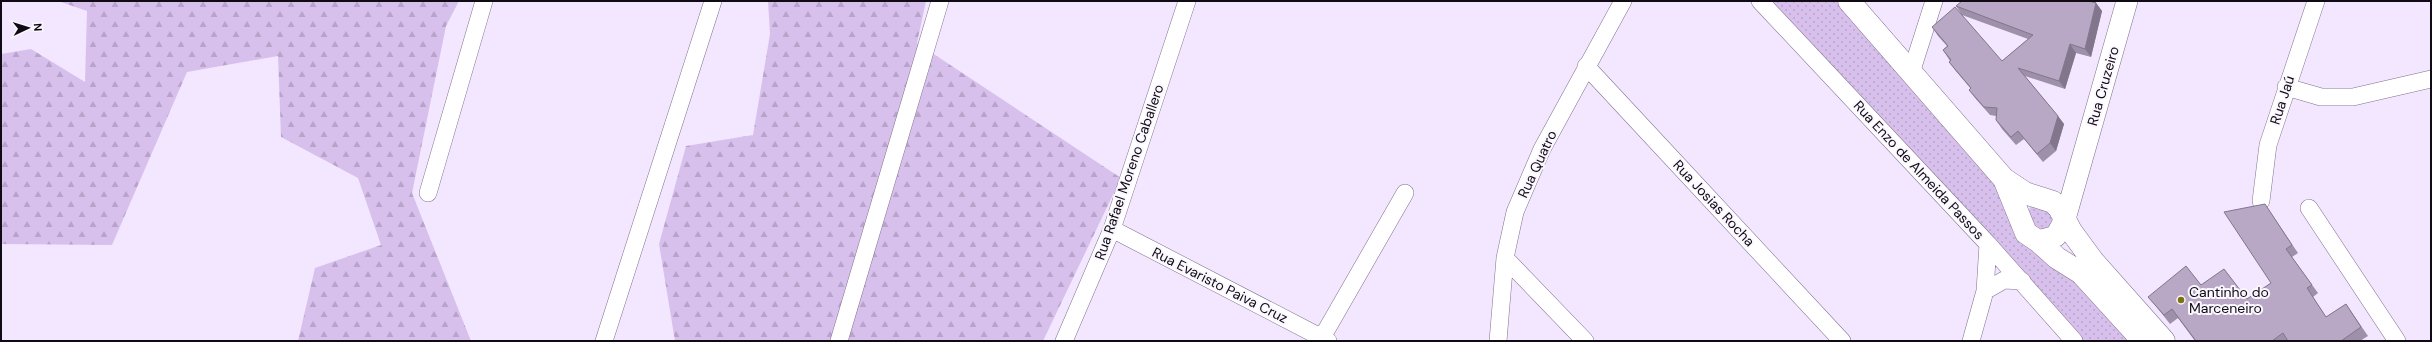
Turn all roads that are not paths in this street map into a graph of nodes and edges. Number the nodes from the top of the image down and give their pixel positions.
1 (484, 1) edge
2 (713, 1) edge
3 (940, 1) edge
4 (1187, 1) edge
5 (1623, 1) edge
6 (1760, 1) edge
7 (1849, 1) edge
8 (1934, 1) edge
9 (2127, 1) edge
10 (2316, 1) edge
11 (1586, 66) junction
12 (1912, 73) junction
13 (2431, 79) edge
14 (2286, 87) junction
15 (2079, 172) junction
16 (2004, 179) junction
17 (428, 193) dead end
18 (1405, 193) dead end
19 (2038, 197) junction
20 (2261, 201) dead end
21 (2309, 208) dead end
22 (2065, 219) junction
23 (2021, 221) junction
24 (1112, 229) junction
25 (2038, 241) junction
26 (1988, 244) junction
27 (1505, 258) junction
28 (2022, 281) junction
29 (1985, 291) junction
30 (1323, 340) edge
31 (604, 341) edge
32 (839, 341) edge
33 (1064, 341) edge
34 (1498, 341) edge
35 (1585, 341) edge
36 (1842, 341) edge
37 (1971, 341) edge
38 (2074, 341) edge
39 (2143, 341) edge
40 (2164, 341) edge
41 (2397, 341) edge

1 - 17 street
2 - 31 street
3 - 32 street
4 - 24 street, Rua Rafael Moreno Caballero
5 - 11 street, Rua Quatro
6 - 26 street, Rua Enzo de Almeida Passos
7 - 12 main road
8 - 12 street
9 - 15 street, Rua Cruzeiro
10 - 14 street, Rua Jaú
11 - 27 street, Rua Quatro
11 - 36 street, Rua Josias Rocha
12 - 16 main road
13 - 14 street
14 - 20 street, Rua Jaú
15 - 19 street
15 - 22 street, Rua Cruzeiro
16 - 19 main road
16 - 23 main road
18 - 30 street
19 - 22 main road
19 - 23 street
21 - 41 street
22 - 25 street
22 - 40 main road
23 - 25 main road
24 - 30 street, Rua Evaristo Paiva Cruz
24 - 33 street, Rua Rafael Moreno Caballero
25 - 39 main road
26 - 28 street, Rua Enzo de Almeida Passos
26 - 29 street
27 - 34 street, Rua Quatro
27 - 35 street
28 - 29 street
28 - 38 street, Rua Enzo de Almeida Passos
29 - 37 street

